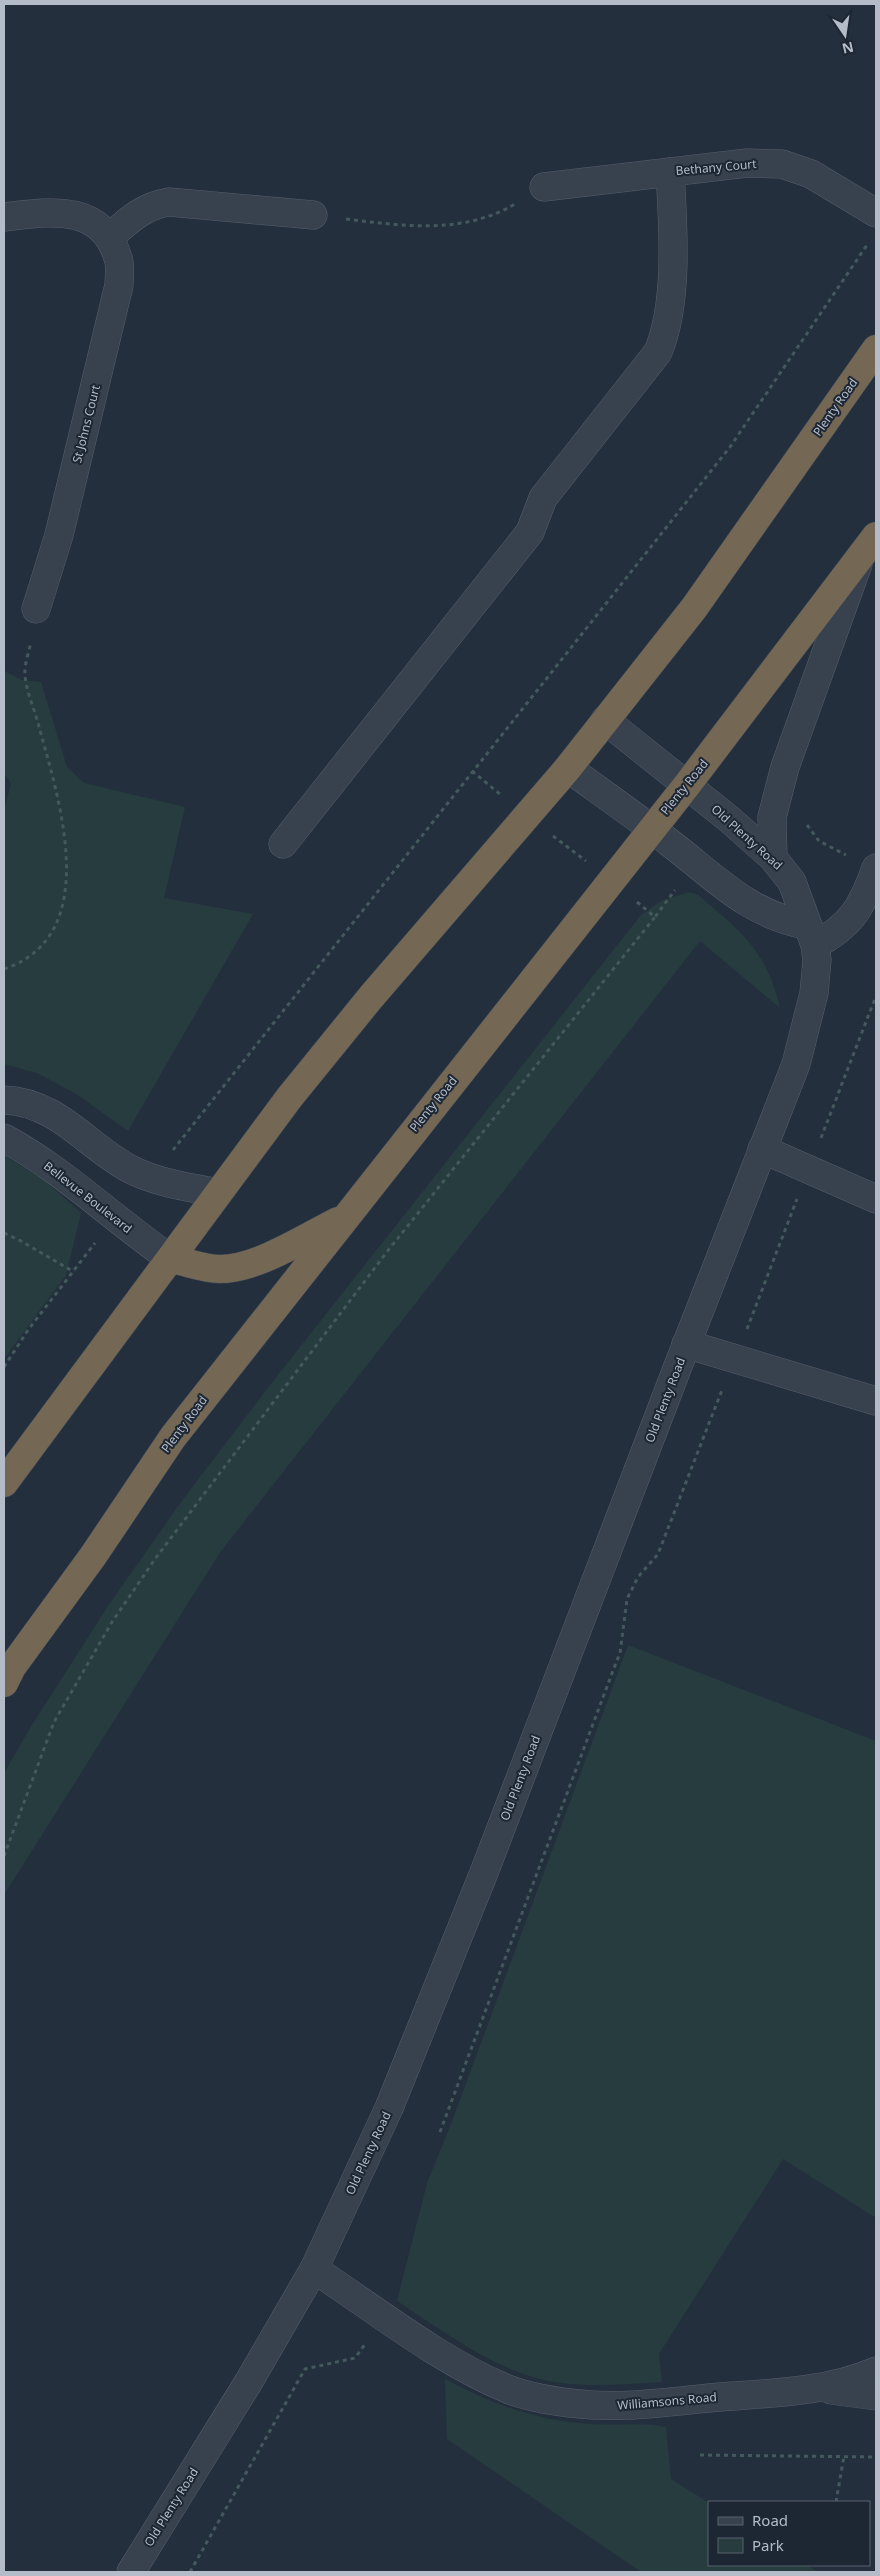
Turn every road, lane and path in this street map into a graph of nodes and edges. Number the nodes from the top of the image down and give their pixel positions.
1 (670, 172) junction
2 (544, 187) joint
3 (313, 215) joint
4 (4, 217) edge
5 (874, 226) edge
6 (109, 238) junction
7 (876, 349) edge
8 (869, 546) edge
9 (36, 609) joint
10 (605, 720) junction
11 (568, 768) junction
12 (687, 785) junction
13 (806, 821) dead end
14 (651, 828) junction
15 (284, 844) dead end
16 (773, 858) junction
17 (864, 863) edge
18 (655, 916) dead end
19 (811, 935) junction
20 (4, 970) edge
21 (876, 996) edge
22 (4, 1100) edge
23 (4, 1138) edge
24 (762, 1149) junction
25 (808, 1171) junction
26 (151, 1177) junction
27 (217, 1193) junction
28 (876, 1199) edge
29 (344, 1218) junction
30 (4, 1233) edge
31 (171, 1259) junction
32 (686, 1344) junction
33 (734, 1360) junction
34 (4, 1368) edge
35 (876, 1401) edge
36 (4, 1483) edge
37 (4, 1683) edge
38 (4, 1856) edge
39 (440, 2132) dead end
40 (314, 2269) junction
41 (385, 2316) junction
42 (876, 2371) edge
43 (817, 2389) junction
44 (876, 2396) edge
45 (700, 2455) dead end
46 (844, 2456) junction
47 (876, 2457) edge
48 (836, 2501) edge
49 (131, 2572) edge
50 (190, 2572) edge

1 - 2 street, Bethany Court
1 - 5 street, Bethany Court
1 - 15 street
2 - 3 path
3 - 6 street
4 - 6 street, St Johns Court
5 - 26 path
6 - 9 street, St Johns Court
7 - 10 highway, Plenty Road
8 - 12 highway, Plenty Road
8 - 16 street
9 - 20 path
10 - 11 highway, Plenty Road
10 - 12 street, Old Plenty Road
11 - 14 street
11 - 27 highway, Plenty Road
12 - 14 highway, Plenty Road
12 - 16 street, Old Plenty Road
13 - 17 path
14 - 19 street
14 - 29 highway, Plenty Road
16 - 19 street, Old Plenty Road
17 - 19 street
18 - 38 path
19 - 24 street, Old Plenty Road
21 - 25 path
22 - 26 street
23 - 31 street, Bellevue Boulevard
24 - 25 street
24 - 32 street, Old Plenty Road
25 - 28 street
25 - 33 path
26 - 27 street
27 - 31 highway, Plenty Road
29 - 31 highway
29 - 37 highway, Plenty Road
30 - 34 path
31 - 36 highway, Plenty Road
32 - 33 street
32 - 40 street, Old Plenty Road
33 - 35 street
33 - 39 path
40 - 41 street, Williamsons Road
40 - 49 street, Old Plenty Road
41 - 43 street, Williamsons Road
41 - 50 path
42 - 43 street, Williamsons Road
43 - 44 street, Williamsons Road
45 - 46 path
46 - 47 path
46 - 48 path

